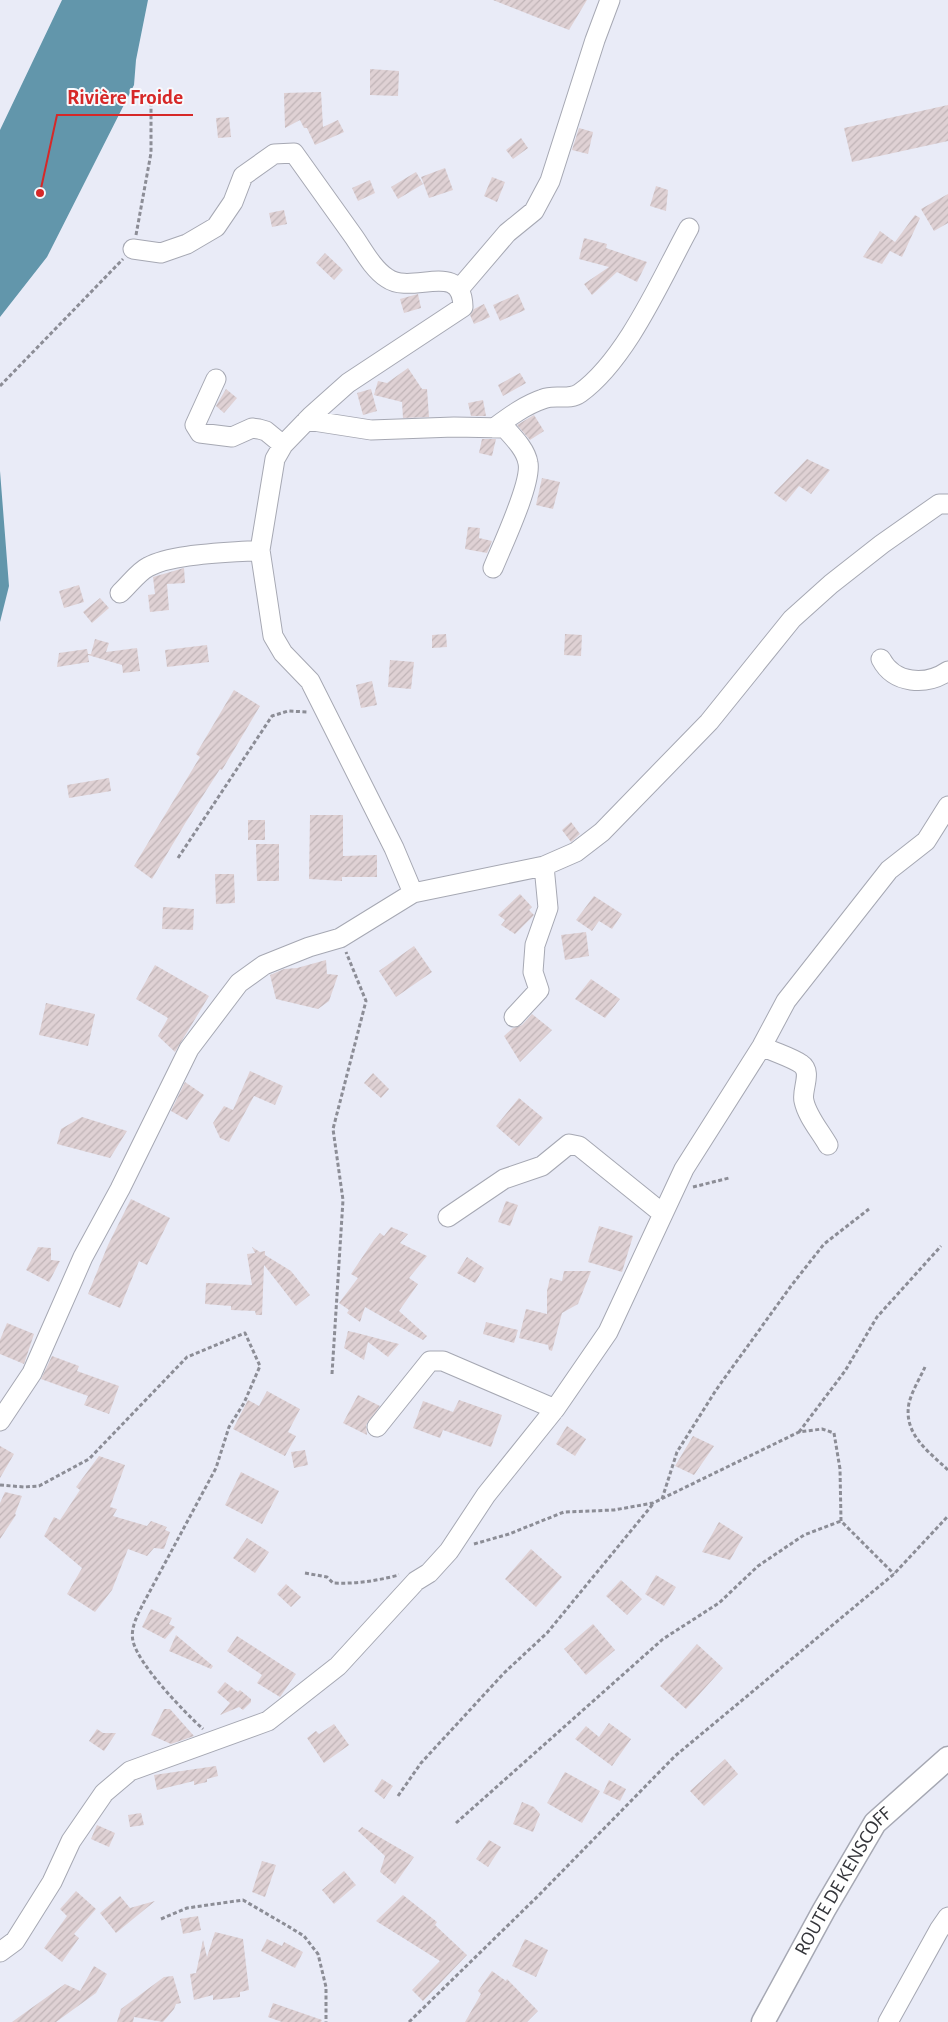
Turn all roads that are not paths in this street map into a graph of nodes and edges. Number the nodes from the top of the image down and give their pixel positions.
1 (610, 0) edge
2 (690, 228) dead end
3 (133, 248) road end
4 (460, 288) junction
5 (216, 379) dead end
6 (307, 420) junction
7 (494, 428) junction
8 (283, 445) junction
9 (948, 504) edge
10 (260, 550) junction
11 (493, 568) dead end
12 (120, 593) dead end
13 (881, 659) dead end
14 (948, 671) edge
15 (948, 806) edge
16 (544, 866) junction
17 (413, 893) junction
18 (514, 1017) dead end
19 (762, 1046) junction
20 (828, 1145) dead end
21 (662, 1213) junction
22 (448, 1217) dead end
23 (555, 1409) junction
24 (0, 1421) edge
25 (377, 1427) dead end
26 (948, 1758) edge
27 (948, 1917) edge
28 (0, 1952) edge
29 (763, 2022) edge
30 (888, 2022) edge

1 - 4 street
2 - 7 street
3 - 4 street
4 - 6 street
5 - 8 street
6 - 7 street
6 - 8 street
7 - 11 street
8 - 10 street
9 - 16 street
10 - 12 street
10 - 17 street
13 - 14 street
15 - 19 street
16 - 17 street
16 - 18 street
17 - 24 street
19 - 20 street
19 - 21 street
21 - 22 street
21 - 23 street
23 - 25 street
23 - 28 street
26 - 29 main road, ROUTE DE KENSCOFF
27 - 30 street

